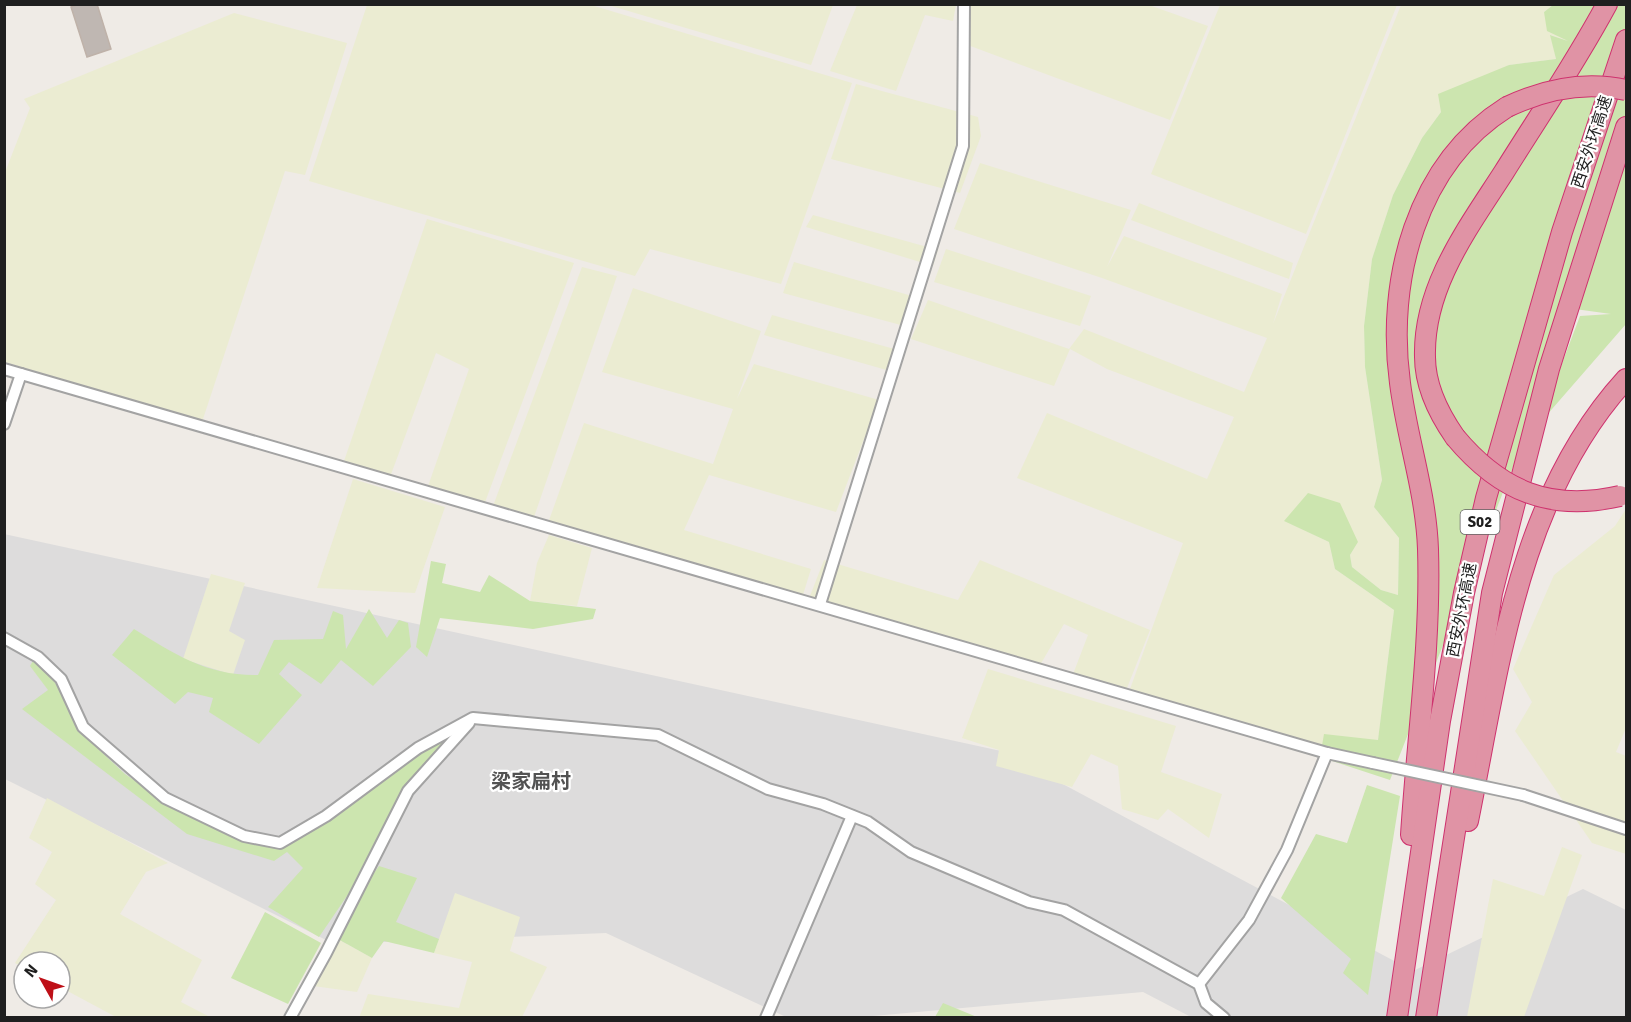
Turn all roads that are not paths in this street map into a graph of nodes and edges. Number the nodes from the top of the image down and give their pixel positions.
1 (964, 4) edge
2 (1607, 4) edge
3 (1626, 40) edge
4 (1626, 90) edge
5 (1626, 127) edge
6 (4, 369) edge
7 (21, 374) junction
8 (1626, 379) edge
9 (4, 424) edge
10 (1623, 495) edge
11 (820, 604) junction
12 (4, 638) edge
13 (473, 718) junction
14 (1327, 753) junction
15 (852, 816) junction
16 (1626, 829) edge
17 (1199, 984) junction
18 (1398, 1008) edge
19 (290, 1017) edge
20 (766, 1017) edge
21 (1224, 1017) edge
22 (1427, 1017) edge

1 - 11 street
2 - 10 highway, bridge
3 - 18 highway, 西安外环高速 / S02
4 - 18 highway, bridge
5 - 22 highway, 西安外环高速 / S02
6 - 7 street
7 - 9 street
7 - 11 street
8 - 22 highway
11 - 14 street
12 - 13 street
13 - 15 street
13 - 19 street
14 - 16 street, bridge
14 - 17 street
15 - 17 street
15 - 20 street
17 - 21 street

